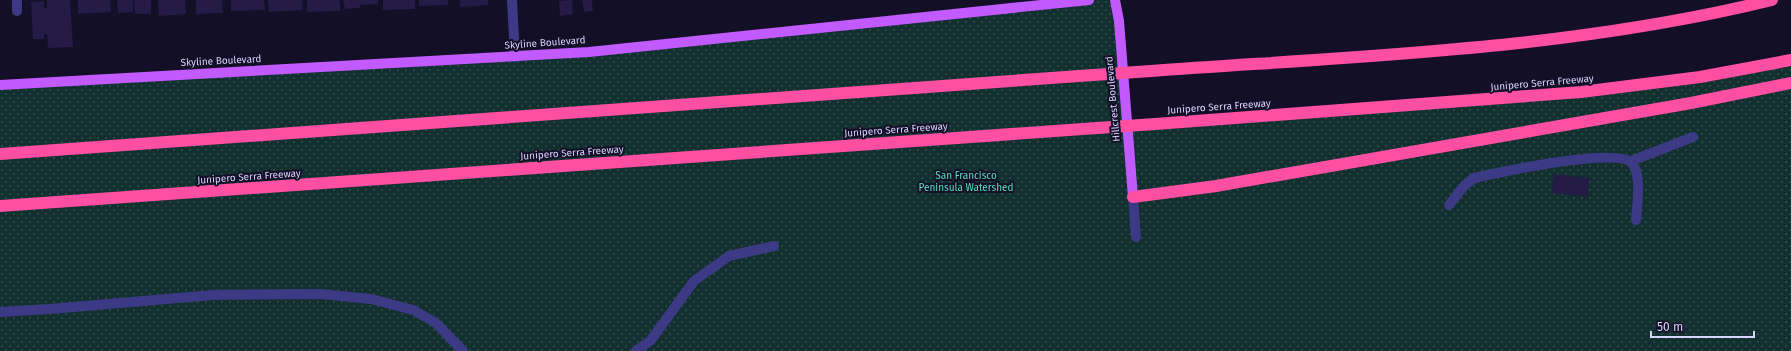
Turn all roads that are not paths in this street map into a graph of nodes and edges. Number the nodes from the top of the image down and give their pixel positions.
1 (17, 0) edge
2 (512, 0) edge
3 (1089, 0) edge
4 (1115, 0) edge
5 (1772, 0) edge
6 (17, 11) dead end
7 (515, 57) junction
8 (1791, 60) edge
9 (1791, 83) edge
10 (0, 85) edge
11 (1693, 137) dead end
12 (0, 154) edge
13 (1631, 162) junction
14 (1134, 197) junction
15 (1449, 205) dead end
16 (0, 206) edge
17 (1636, 220) dead end
18 (1136, 237) dead end
19 (774, 246) dead end
20 (0, 312) edge
21 (463, 351) edge
22 (636, 351) edge

1 - 6 street
2 - 7 street
3 - 7 main road, Skyline Boulevard
4 - 14 main road, Hillcrest Boulevard
5 - 12 highway, bridge
7 - 10 main road, Skyline Boulevard
8 - 16 highway, Junipero Serra Freeway, bridge
9 - 14 highway
11 - 13 street
13 - 15 street
13 - 17 street
14 - 18 street
19 - 22 street
20 - 21 street

